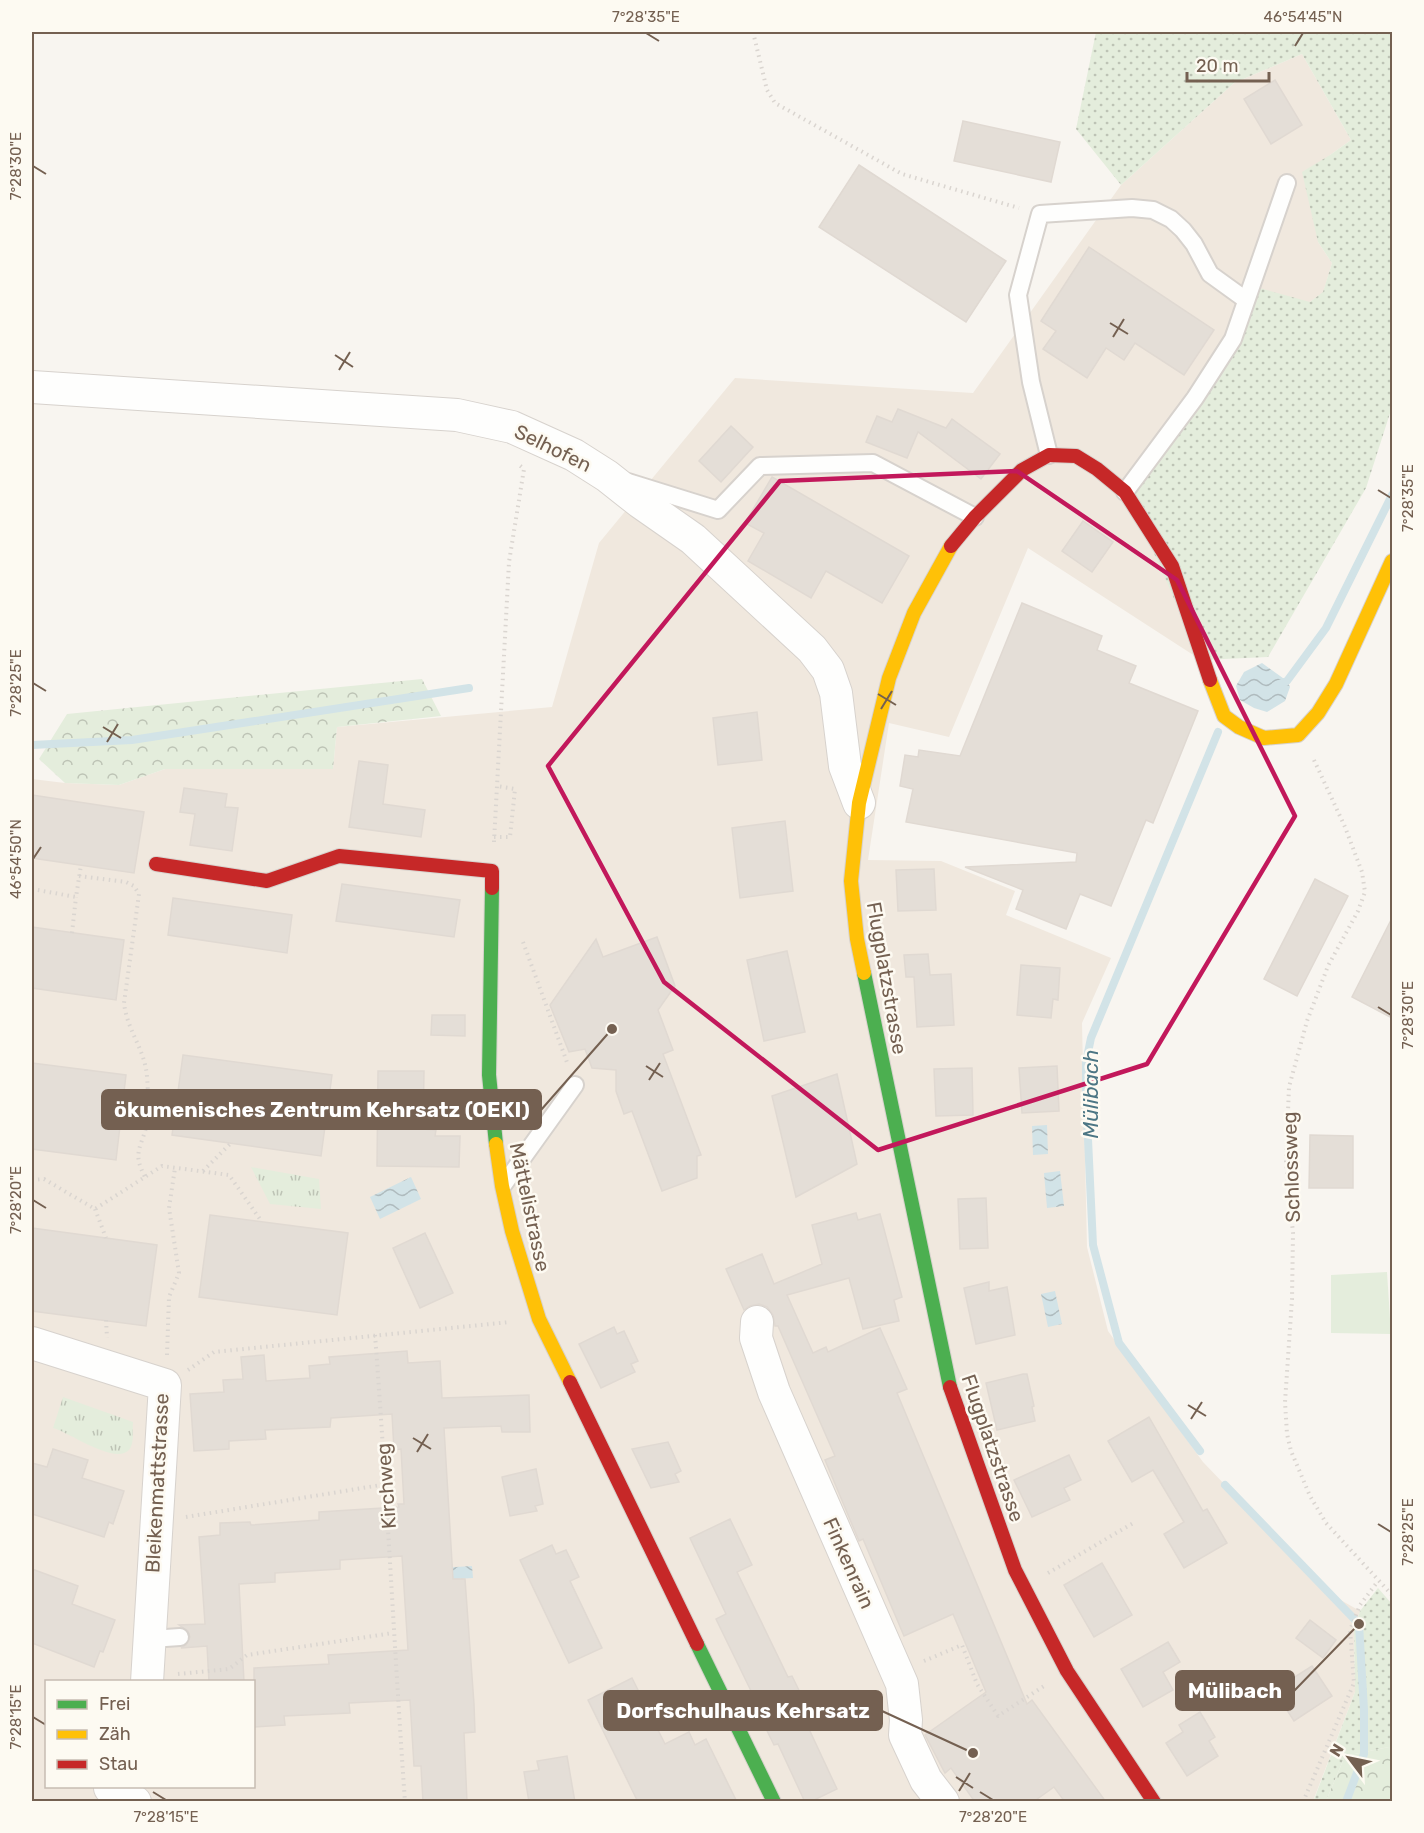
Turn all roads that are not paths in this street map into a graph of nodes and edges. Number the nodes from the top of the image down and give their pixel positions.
1 (1287, 183) dead end
2 (1246, 300) junction
3 (32, 387) edge
4 (1049, 455) junction
5 (608, 476) junction
6 (1125, 492) junction
7 (975, 517) junction
8 (1392, 561) edge
9 (859, 803) junction
10 (156, 864) dead end
11 (575, 1085) road end
12 (502, 1186) junction
13 (757, 1322) dead end
14 (32, 1343) edge
15 (147, 1679) edge
16 (774, 1802) edge
17 (943, 1802) edge
18 (1154, 1802) edge

1 - 2 lane
2 - 4 lane
2 - 6 lane
3 - 5 street, Selhofen
4 - 6 street
4 - 7 street, Flugplatzstrasse
5 - 7 lane
5 - 9 street, Selhofen
6 - 8 street
7 - 9 street, Flugplatzstrasse
9 - 18 street, Flugplatzstrasse
10 - 12 street, Mättelistrasse
11 - 12 lane
12 - 16 street, Mättelistrasse
13 - 17 street, Finkenrain
14 - 15 street, Bleikenmattstrasse

